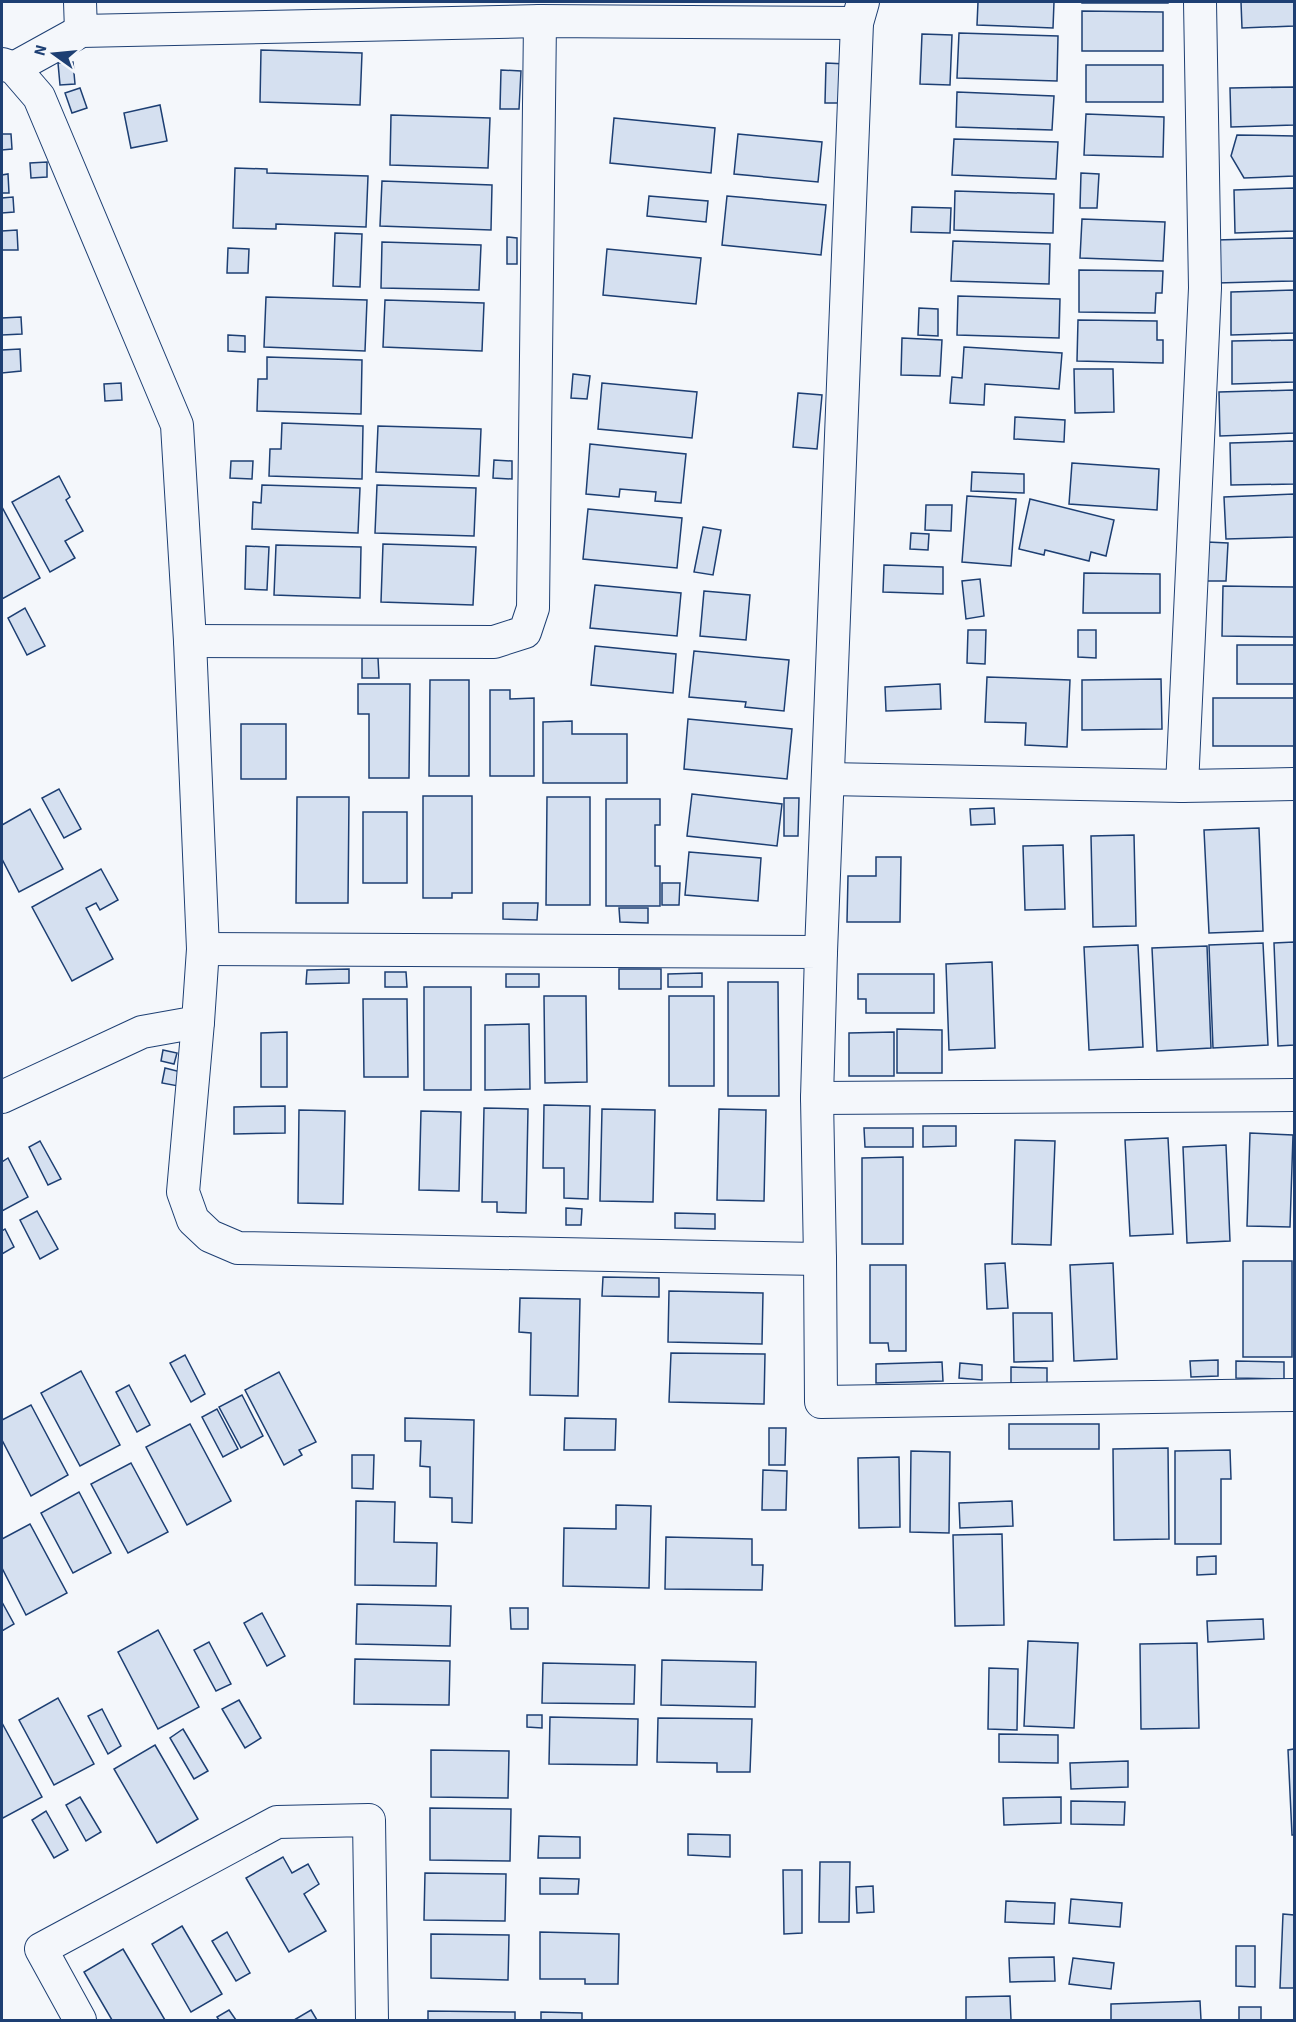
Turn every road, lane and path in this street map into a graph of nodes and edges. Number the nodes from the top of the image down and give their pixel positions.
1 (1200, 2) edge
2 (860, 12) edge
3 (81, 16) edge
4 (540, 21) junction
5 (8, 66) edge
6 (190, 641) junction
7 (828, 779) junction
8 (1294, 784) edge
9 (1182, 786) junction
10 (203, 949) junction
11 (821, 952) junction
12 (198, 1023) junction
13 (1294, 1095) edge
14 (2, 1097) edge
15 (817, 1098) junction
16 (820, 1258) junction
17 (1294, 1395) edge
18 (80, 2020) edge
19 (372, 2020) edge

1 - 9 street
2 - 4 street
2 - 7 street
3 - 4 street
3 - 5 street
4 - 6 street
5 - 6 street
6 - 10 street
7 - 9 street
7 - 11 street
8 - 9 street
10 - 11 street
10 - 12 street
11 - 15 street
12 - 14 street
12 - 16 street
13 - 15 street
15 - 16 street
16 - 17 street
18 - 19 street

